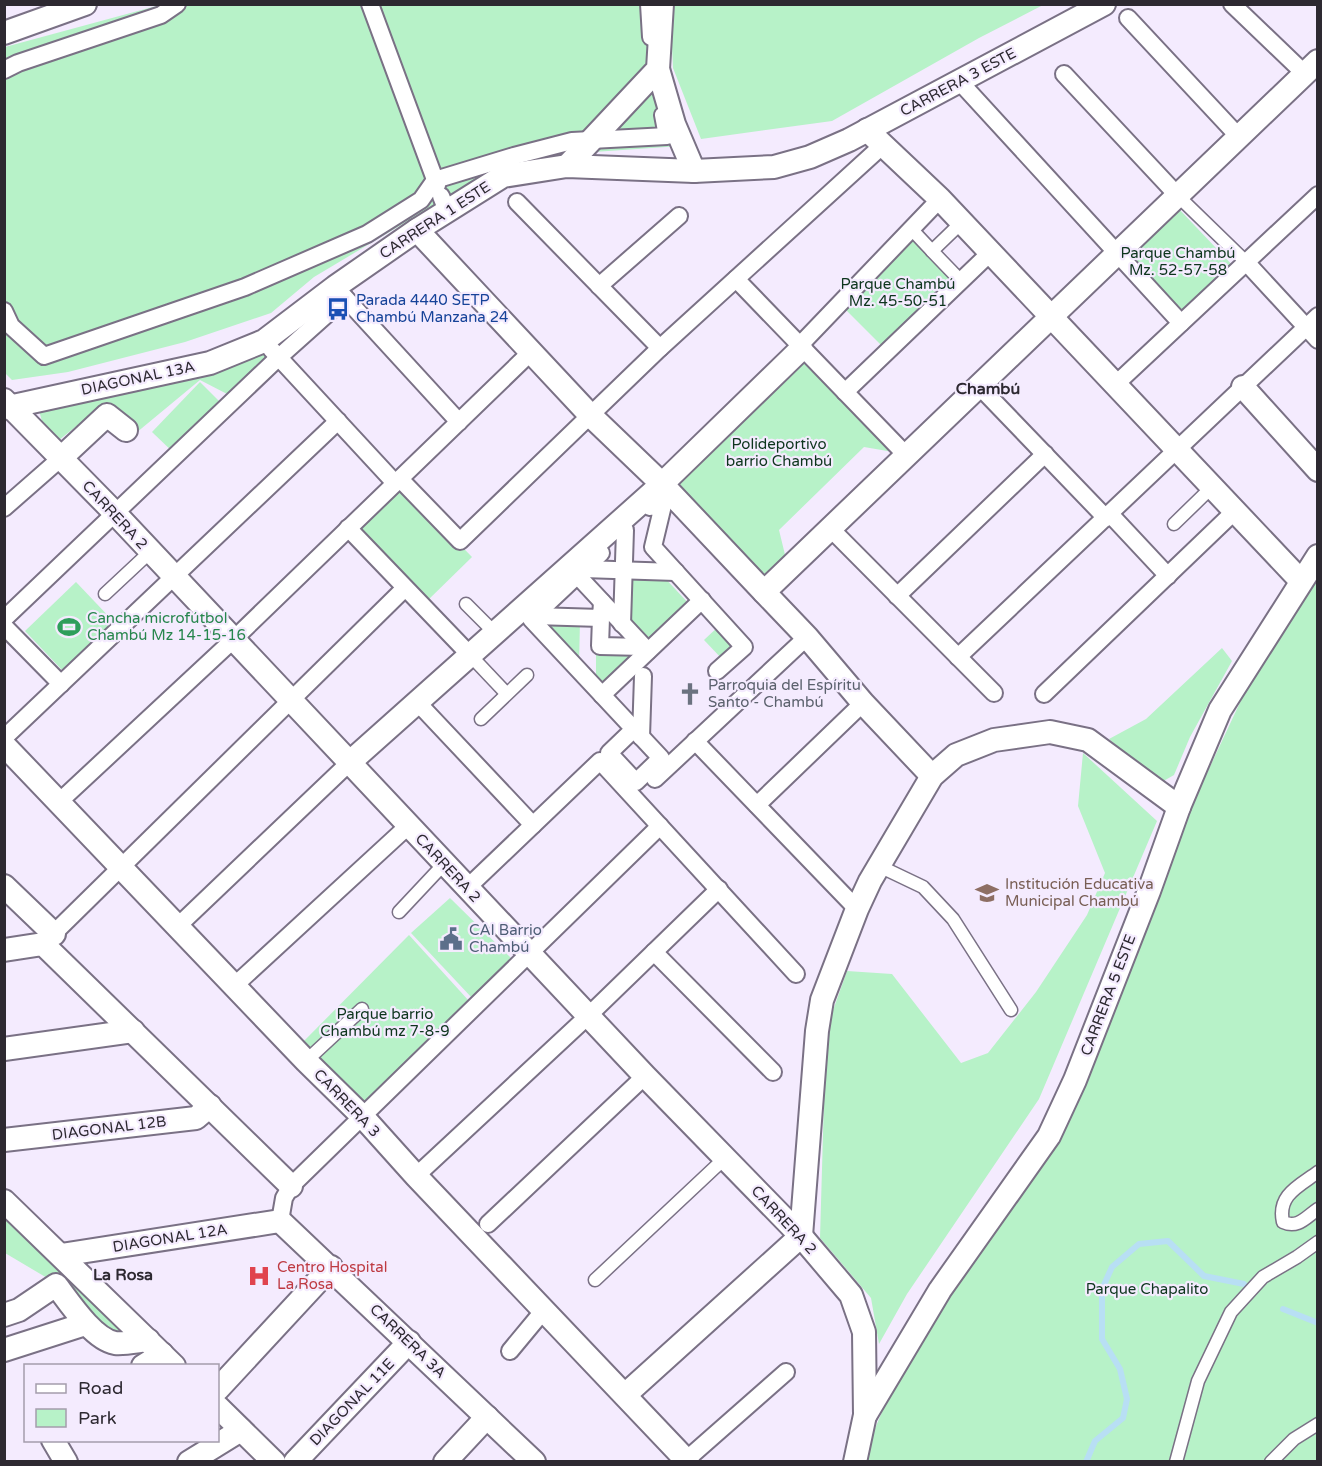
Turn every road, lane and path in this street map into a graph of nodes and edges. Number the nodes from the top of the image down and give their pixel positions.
1 (177, 4) edge
2 (370, 4) edge
3 (649, 4) edge
4 (662, 4) edge
5 (1104, 4) edge
6 (1232, 4) edge
7 (71, 7) edge
8 (1128, 18) dead end
9 (4, 33) edge
10 (1311, 68) edge
11 (658, 69) junction
12 (4, 70) edge
13 (1064, 74) dead end
14 (960, 82) junction
15 (875, 137) junction
16 (1239, 137) junction
17 (810, 157) joint
18 (567, 166) junction
19 (694, 171) junction
20 (440, 193) junction
21 (1317, 195) edge
22 (1178, 196) junction
23 (940, 199) junction
24 (517, 202) dead end
25 (679, 216) dead end
26 (961, 223) junction
27 (417, 230) junction
28 (916, 234) dead end
29 (932, 251) junction
30 (990, 253) junction
31 (1117, 254) junction
32 (1246, 262) junction
33 (958, 278) dead end
34 (736, 279) junction
35 (599, 286) junction
36 (340, 292) junction
37 (4, 311) edge
38 (1051, 316) junction
39 (1181, 323) junction
40 (1314, 328) edge
41 (800, 347) junction
42 (660, 348) junction
43 (271, 349) junction
44 (531, 352) junction
45 (1116, 384) junction
46 (979, 386) junction
47 (1243, 387) junction
48 (845, 392) junction
49 (6, 405) edge
50 (590, 415) junction
51 (338, 421) junction
52 (459, 422) junction
53 (126, 430) dead end
54 (1179, 450) junction
55 (1045, 454) junction
56 (906, 455) junction
57 (61, 458) junction
58 (1317, 470) edge
59 (397, 481) junction
60 (662, 484) junction
61 (1213, 486) junction
62 (4, 508) edge
63 (1236, 510) junction
64 (114, 514) junction
65 (1108, 516) junction
66 (1174, 524) dead end
67 (348, 528) junction
68 (830, 528) junction
69 (625, 530) junction
70 (150, 552) junction
71 (1317, 556) edge
72 (624, 571) junction
73 (676, 572) junction
74 (576, 576) junction
75 (1168, 576) junction
76 (174, 578) junction
77 (1301, 581) junction
78 (405, 588) junction
79 (764, 592) junction
80 (105, 594) dead end
81 (897, 596) junction
82 (702, 600) junction
83 (466, 604) dead end
84 (601, 610) junction
85 (534, 616) junction
86 (568, 617) junction
87 (4, 619) edge
88 (622, 624) junction
89 (4, 626) edge
90 (495, 633) junction
91 (807, 637) junction
92 (233, 640) junction
93 (646, 649) junction
94 (470, 655) junction
95 (958, 657) junction
96 (717, 671) dead end
97 (527, 675) dead end
98 (643, 676) dead end
99 (61, 684) junction
100 (507, 693) junction
101 (994, 693) dead end
102 (1044, 694) dead end
103 (607, 700) junction
104 (291, 701) junction
105 (418, 703) junction
106 (863, 703) junction
107 (642, 707) junction
108 (481, 719) dead end
109 (4, 738) edge
110 (695, 741) junction
111 (4, 745) edge
112 (349, 763) junction
113 (932, 776) junction
114 (634, 798) junction
115 (59, 802) junction
116 (757, 806) junction
117 (1179, 807) junction
118 (533, 825) junction
119 (408, 826) junction
120 (660, 826) junction
121 (444, 864) junction
122 (879, 866) junction
123 (122, 868) junction
124 (4, 886) edge
125 (467, 888) junction
126 (719, 889) junction
127 (857, 909) junction
128 (399, 912) dead end
129 (178, 926) junction
130 (49, 939) junction
131 (4, 950) edge
132 (654, 952) junction
133 (529, 953) junction
134 (796, 974) dead end
135 (234, 986) junction
136 (362, 1009) dead end
137 (1011, 1010) dead end
138 (588, 1016) junction
139 (133, 1031) junction
140 (4, 1049) edge
141 (306, 1060) junction
142 (773, 1072) dead end
143 (645, 1076) junction
144 (210, 1106) junction
145 (363, 1117) junction
146 (4, 1140) edge
147 (725, 1158) junction
148 (1317, 1172) edge
149 (417, 1176) junction
150 (291, 1186) junction
151 (4, 1201) edge
152 (1317, 1209) edge
153 (280, 1221) junction
154 (488, 1224) dead end
155 (801, 1236) junction
156 (1317, 1242) edge
157 (61, 1255) junction
158 (331, 1267) junction
159 (596, 1280) dead end
160 (4, 1315) edge
161 (539, 1316) dead end
162 (85, 1324) junction
163 (409, 1342) junction
164 (4, 1350) edge
165 (510, 1350) dead end
166 (162, 1353) edge
167 (144, 1364) edge
168 (786, 1372) dead end
169 (219, 1388) edge
170 (625, 1395) junction
171 (219, 1408) edge
172 (865, 1415) junction
173 (487, 1417) junction
174 (1317, 1424) edge
175 (241, 1430) junction
176 (54, 1442) edge
177 (687, 1460) edge
178 (66, 1461) edge
179 (189, 1461) edge
180 (274, 1461) edge
181 (296, 1461) edge
182 (445, 1461) edge
183 (534, 1461) edge
184 (855, 1461) edge
185 (1176, 1461) edge
186 (1271, 1461) edge

1 - 12 street
2 - 20 street
3 - 20 street
4 - 11 street
5 - 14 street, CARRERA 3 ESTE
6 - 10 street
7 - 9 street
8 - 16 street
10 - 16 street
11 - 18 street
11 - 19 street
13 - 22 street
14 - 15 street, CARRERA 3 ESTE
14 - 31 street
15 - 17 street, CARRERA 3 ESTE
15 - 23 street
15 - 34 street
16 - 22 street
17 - 19 street, CARRERA 1 ESTE
18 - 19 street, CARRERA 1 ESTE
18 - 20 street, CARRERA 1 ESTE
20 - 27 street, CARRERA 1 ESTE
20 - 37 street
21 - 32 street
22 - 31 street
22 - 32 lane
23 - 26 street
23 - 41 street
24 - 35 street
25 - 35 street
26 - 29 lane
26 - 30 street
27 - 36 street, CARRERA 1 ESTE
27 - 44 street
28 - 29 lane
29 - 33 lane
30 - 38 street
30 - 48 street
31 - 38 street
31 - 39 street
32 - 39 street
32 - 40 street
34 - 41 street
34 - 42 street
35 - 42 street
36 - 43 street, CARRERA 1 ESTE
36 - 52 street
38 - 45 street
38 - 46 street
39 - 45 street
40 - 47 street
41 - 48 street
41 - 60 street
42 - 50 street
43 - 49 street, DIAGONAL 13A
43 - 51 street
43 - 64 street
44 - 50 street
44 - 52 street
45 - 54 street
46 - 55 street
46 - 56 street
47 - 54 street
47 - 58 street
48 - 56 street
49 - 57 street, CARRERA 2
50 - 59 street
50 - 60 street
51 - 59 street
51 - 76 street
52 - 59 street
53 - 57 street
54 - 61 street
54 - 65 street
55 - 65 street
55 - 81 street
56 - 68 street
57 - 62 street
57 - 64 street, CARRERA 2
59 - 67 street
60 - 79 street
60 - 90 street
61 - 63 street
61 - 66 lane
63 - 75 street
63 - 77 street
64 - 70 street, CARRERA 2
64 - 87 street
65 - 75 street
65 - 95 street
67 - 78 street
67 - 92 street
68 - 79 street
68 - 81 street
69 - 72 street
69 - 73 street
69 - 74 street
70 - 76 street, CARRERA 2
70 - 80 lane
71 - 77 street, CARRERA 5 ESTE
72 - 73 street
72 - 74 street
72 - 88 street
73 - 82 street
74 - 84 street
74 - 85 street
74 - 86 street
75 - 102 street
76 - 92 street, CARRERA 2
76 - 99 street
77 - 117 street, CARRERA 5 ESTE
78 - 94 street
78 - 104 street
79 - 91 street
81 - 95 street
82 - 93 street
82 - 96 street
83 - 90 lane
84 - 86 street
84 - 88 street
84 - 93 street
85 - 86 street
85 - 103 street
88 - 93 street
89 - 99 street
90 - 94 street
91 - 106 street
91 - 110 street
92 - 104 street, CARRERA 2
92 - 115 street
93 - 103 street
94 - 100 lane
94 - 105 street
95 - 101 street
97 - 100 lane
98 - 107 street
99 - 109 street
100 - 108 lane
103 - 107 street
103 - 107 street
104 - 112 street, CARRERA 2
104 - 123 street
105 - 112 street
105 - 118 street
106 - 113 street
106 - 116 street
110 - 114 street
110 - 116 street
111 - 115 street, CARRERA 3
112 - 119 street, CARRERA 2
112 - 129 street
113 - 117 street
113 - 122 street
114 - 118 street
114 - 120 street
115 - 123 street, CARRERA 3
116 - 127 street
117 - 172 street, CARRERA 5 ESTE
118 - 125 street
119 - 121 street, CARRERA 2
119 - 135 street
120 - 126 street
120 - 133 street
121 - 125 street, CARRERA 2
121 - 128 lane
122 - 127 street
122 - 137 lane
123 - 129 street, CARRERA 3
123 - 130 street
124 - 130 street
125 - 133 street, CARRERA 2
126 - 132 street
126 - 134 street
127 - 155 street
129 - 135 street, CARRERA 3
130 - 131 street
130 - 139 street
132 - 138 street
132 - 142 street
133 - 138 street, CARRERA 2
133 - 145 street
135 - 141 street, CARRERA 3
136 - 141 lane
138 - 143 street, CARRERA 2
138 - 149 street
139 - 140 street
139 - 144 street
141 - 145 street, CARRERA 3
143 - 147 street, CARRERA 2
143 - 154 street
144 - 146 street, DIAGONAL 12B
144 - 150 street
145 - 149 street, CARRERA 3
145 - 150 street
147 - 155 street, CARRERA 2
147 - 159 lane
148 - 152 lane
149 - 170 street, CARRERA 3
150 - 153 street
151 - 157 street
153 - 157 street, DIAGONAL 12A
153 - 158 street, CARRERA 3A
155 - 170 street
155 - 172 street, CARRERA 2
156 - 185 lane
157 - 166 street
158 - 163 street, CARRERA 3A
158 - 169 street
160 - 162 street
161 - 165 street
162 - 164 street
162 - 166 street
163 - 173 street, CARRERA 3A
163 - 181 street, DIAGONAL 11E
166 - 167 street
168 - 177 street
170 - 177 street, CARRERA 3
171 - 175 street
172 - 184 street
173 - 182 street
173 - 183 street, CARRERA 3A
174 - 186 lane
175 - 179 street
175 - 180 street
176 - 178 street

